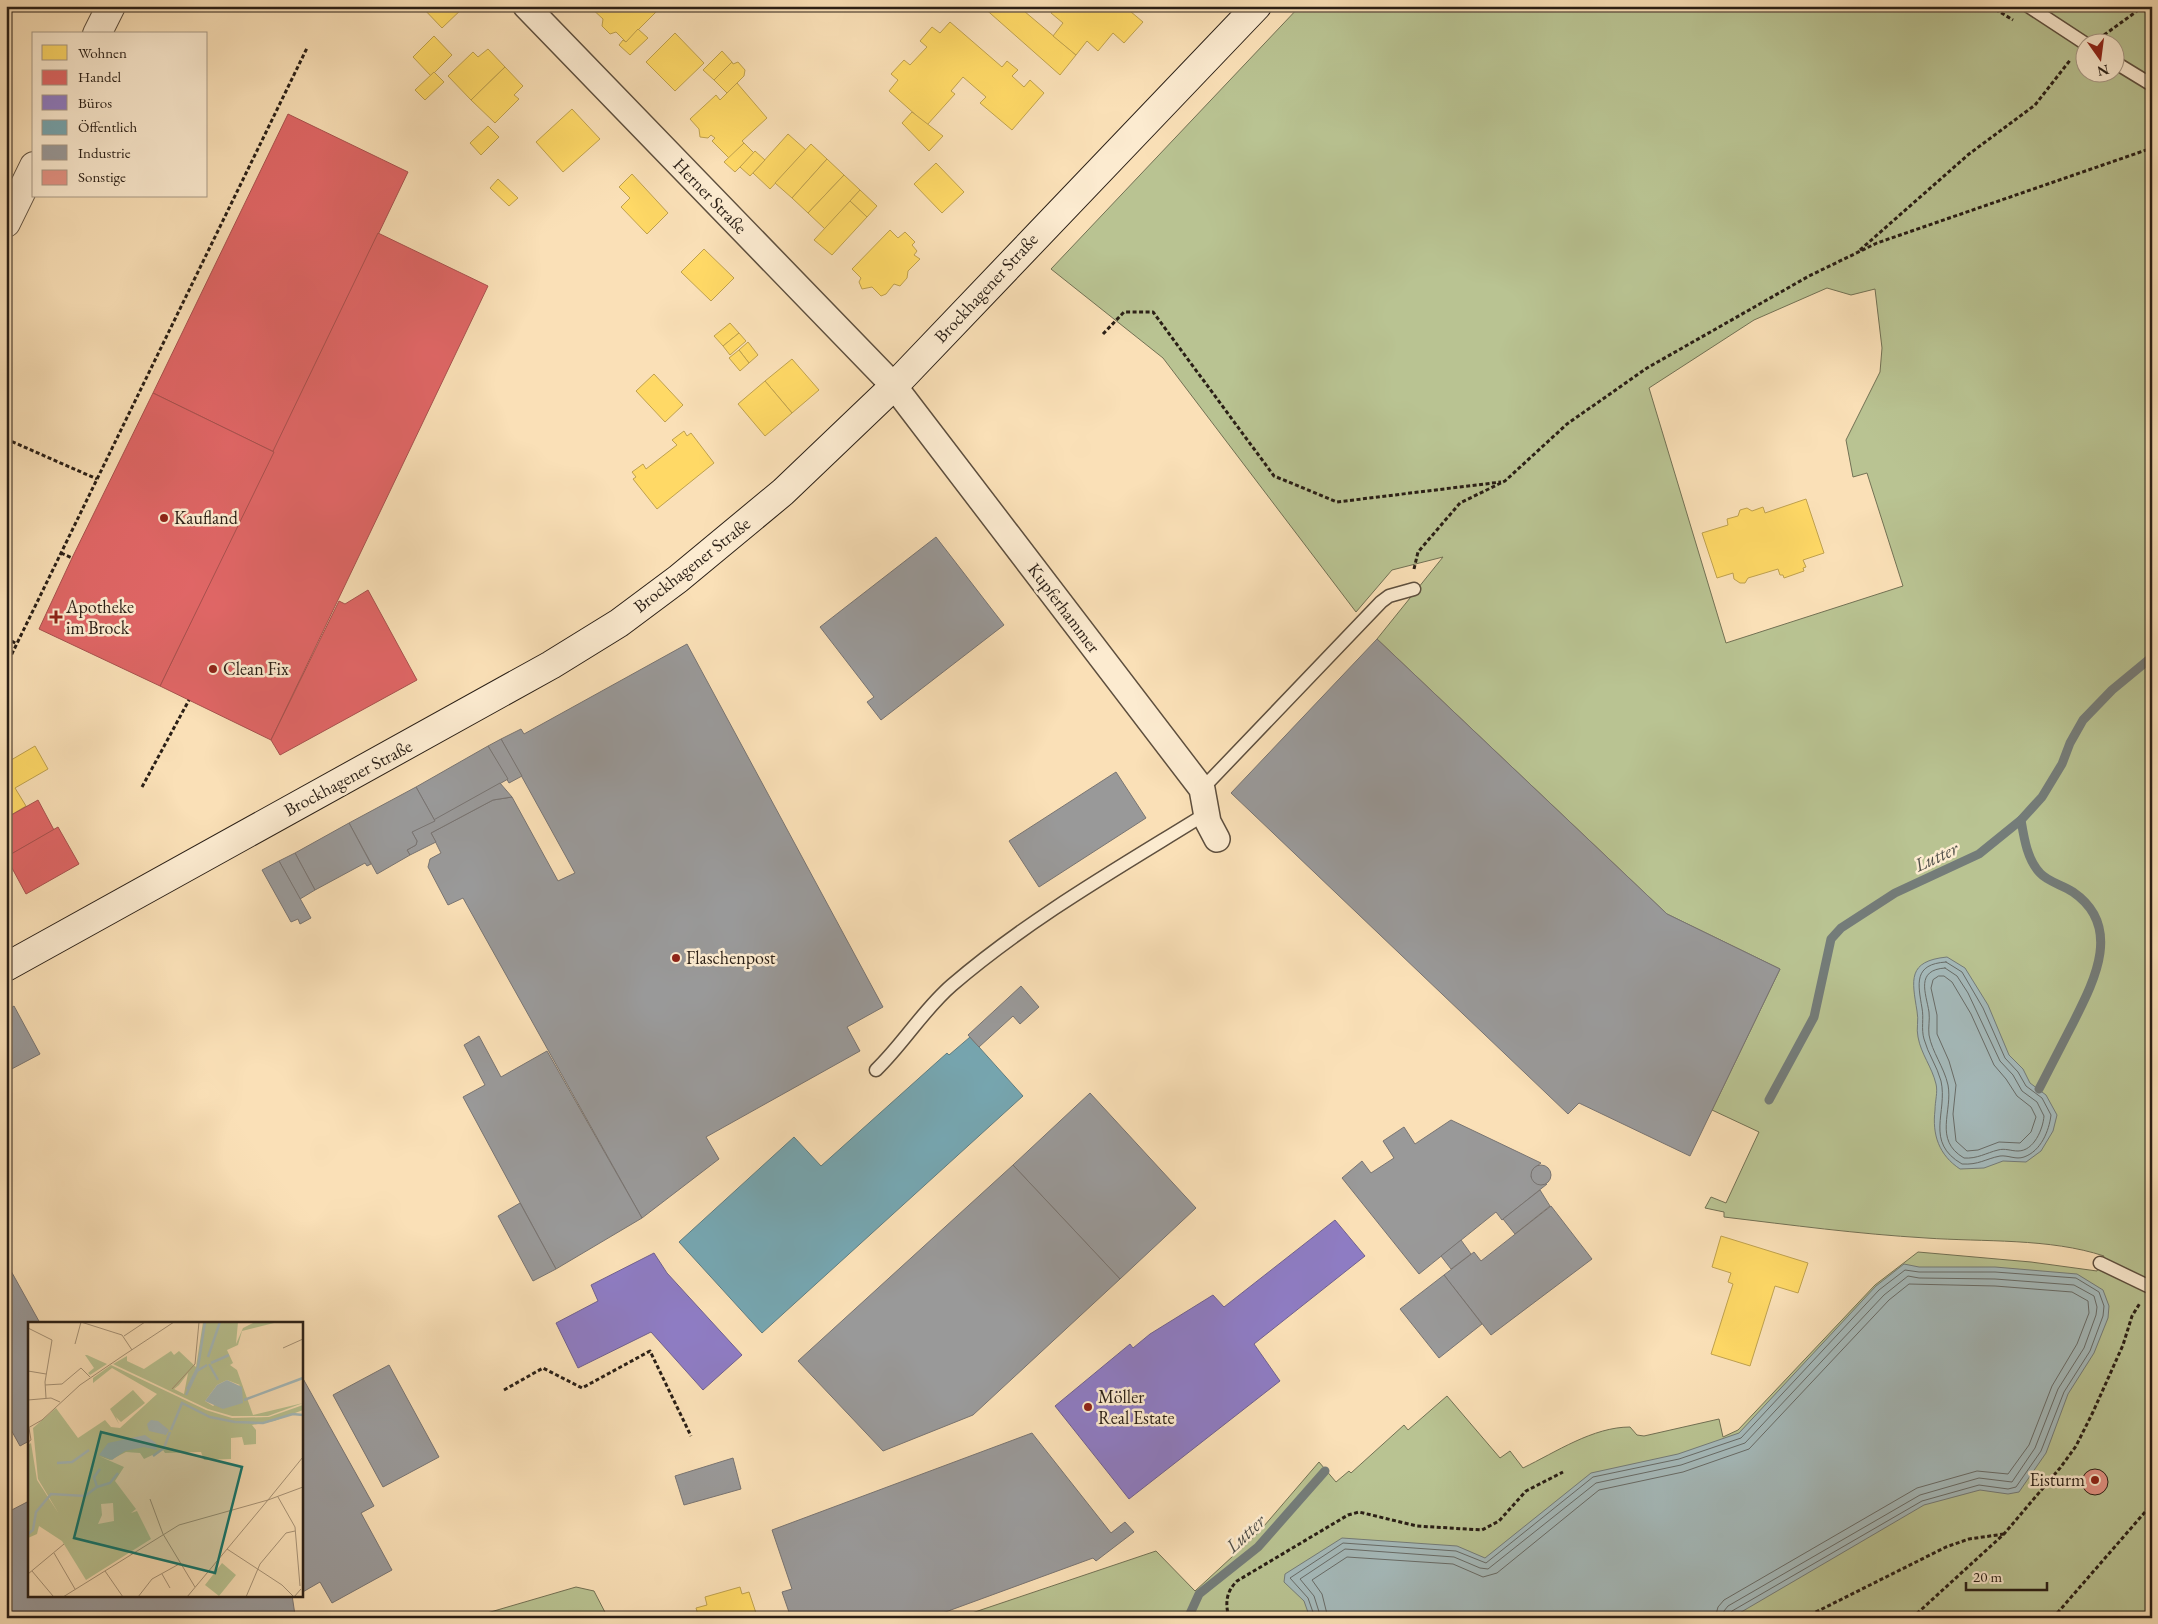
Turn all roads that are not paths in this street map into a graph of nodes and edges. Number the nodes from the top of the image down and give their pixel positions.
1 (111, 6) edge
2 (1257, 6) edge
3 (2028, 6) edge
4 (537, 10) edge
5 (98, 32) edge
6 (2076, 37) edge
7 (2126, 69) edge
8 (2152, 85) edge
9 (32, 170) edge
10 (6, 223) edge
11 (894, 386) junction
12 (1414, 589) road end
13 (1202, 789) junction
14 (1207, 813) junction
15 (1217, 839) dead end
16 (6, 967) edge
17 (876, 1070) dead end
18 (2100, 1263) dead end
19 (2150, 1288) edge

1 - 5 main road
2 - 11 main road, Brockhagener Straße
3 - 6 lane
4 - 11 street, Herner Straße
7 - 8 lane
9 - 10 main road
11 - 13 street, Kupferhammer
11 - 16 main road, Brockhagener Straße
12 - 13 lane
13 - 14 street, Kupferhammer
14 - 15 street, Kupferhammer
14 - 17 lane
18 - 19 lane

